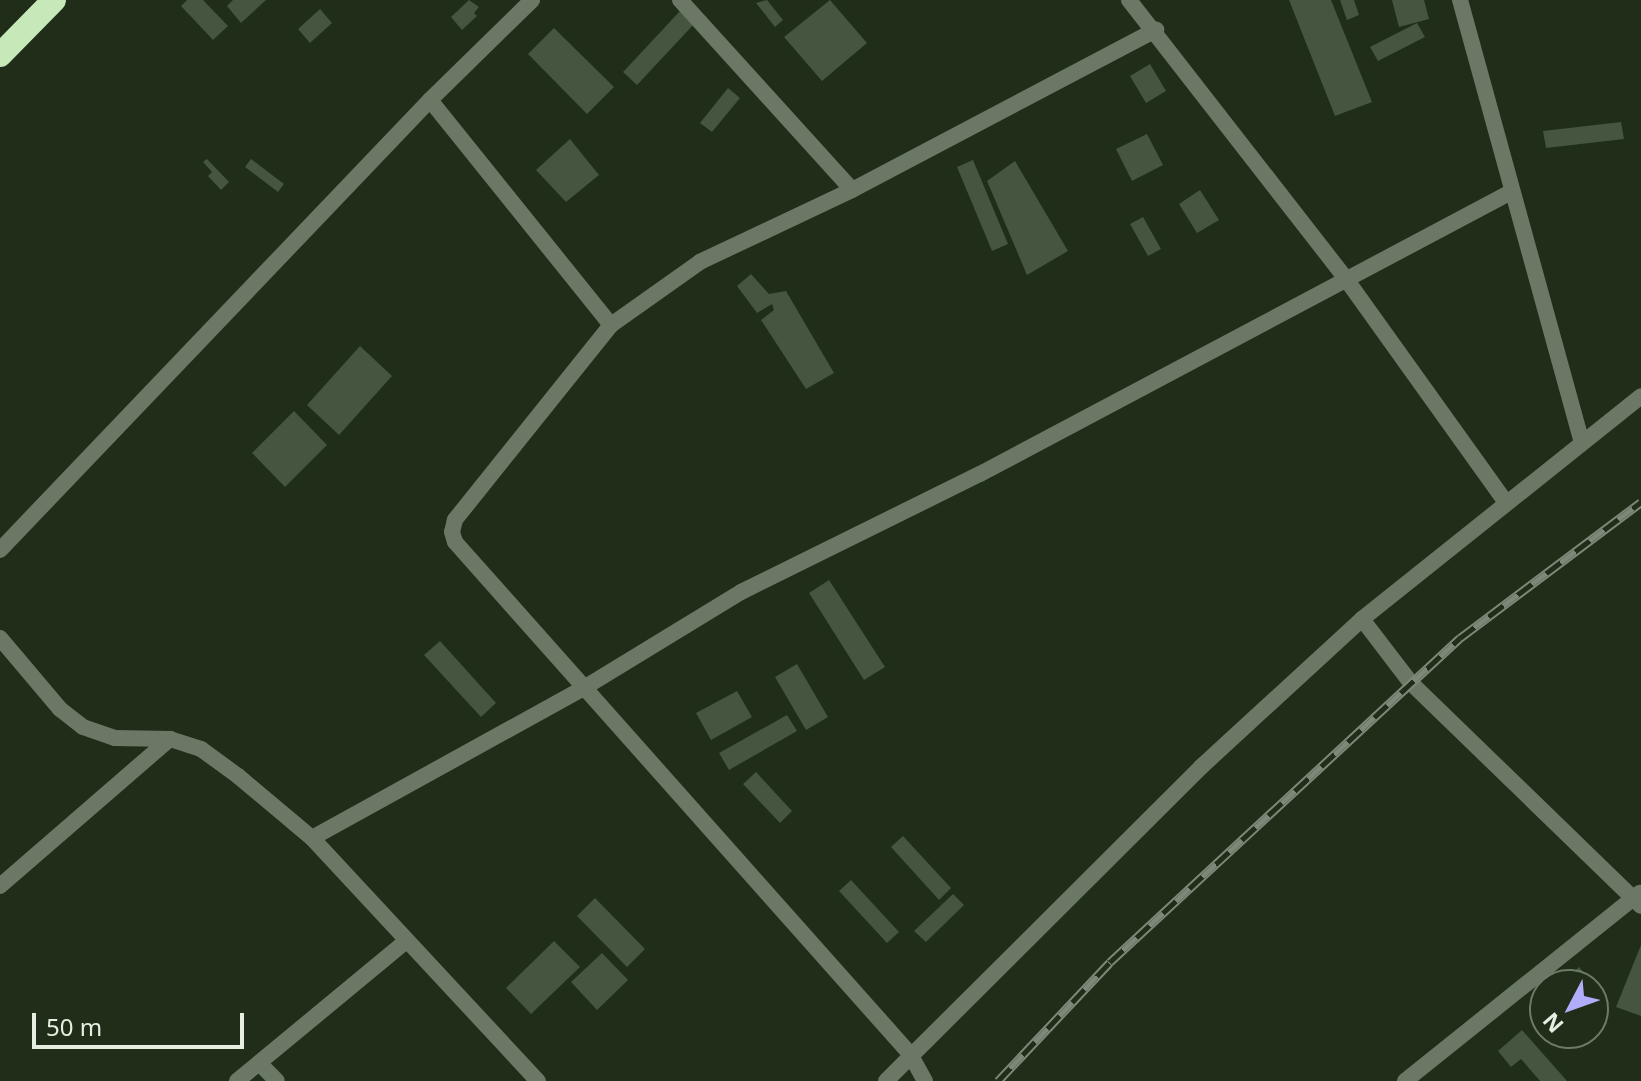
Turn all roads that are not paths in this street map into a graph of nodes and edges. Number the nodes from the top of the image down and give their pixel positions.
1 (54, 0) edge
2 (532, 0) edge
3 (680, 0) edge
4 (1129, 0) edge
5 (1460, 0) edge
6 (1156, 30) junction
7 (0, 55) edge
8 (430, 100) junction
9 (852, 190) junction
10 (1511, 192) junction
11 (1346, 279) junction
12 (611, 325) junction
13 (1641, 396) edge
14 (1581, 440) junction
15 (1505, 501) junction
16 (0, 550) edge
17 (1362, 619) junction
18 (0, 638) edge
19 (587, 686) junction
20 (170, 739) junction
21 (312, 838) junction
22 (0, 886) edge
23 (1639, 899) edge
24 (406, 941) junction
25 (910, 1054) junction
26 (259, 1063) junction
27 (237, 1081) edge
28 (277, 1081) edge
29 (538, 1081) edge
30 (886, 1081) edge
31 (925, 1081) edge
32 (1405, 1081) edge

1 - 7 highway
2 - 8 street
3 - 9 street
4 - 6 street
5 - 10 street
6 - 9 street
6 - 11 street
8 - 12 street
8 - 16 street
9 - 12 street
10 - 11 street
10 - 14 street
11 - 15 street
11 - 19 street
12 - 19 street
13 - 14 street
14 - 15 street
15 - 17 street
17 - 23 street
17 - 25 street
18 - 20 street
19 - 21 street
19 - 25 street
20 - 21 street
20 - 22 street
21 - 24 street
23 - 32 street
24 - 26 street
24 - 29 street
25 - 30 street
25 - 31 street
26 - 27 street
26 - 28 street

